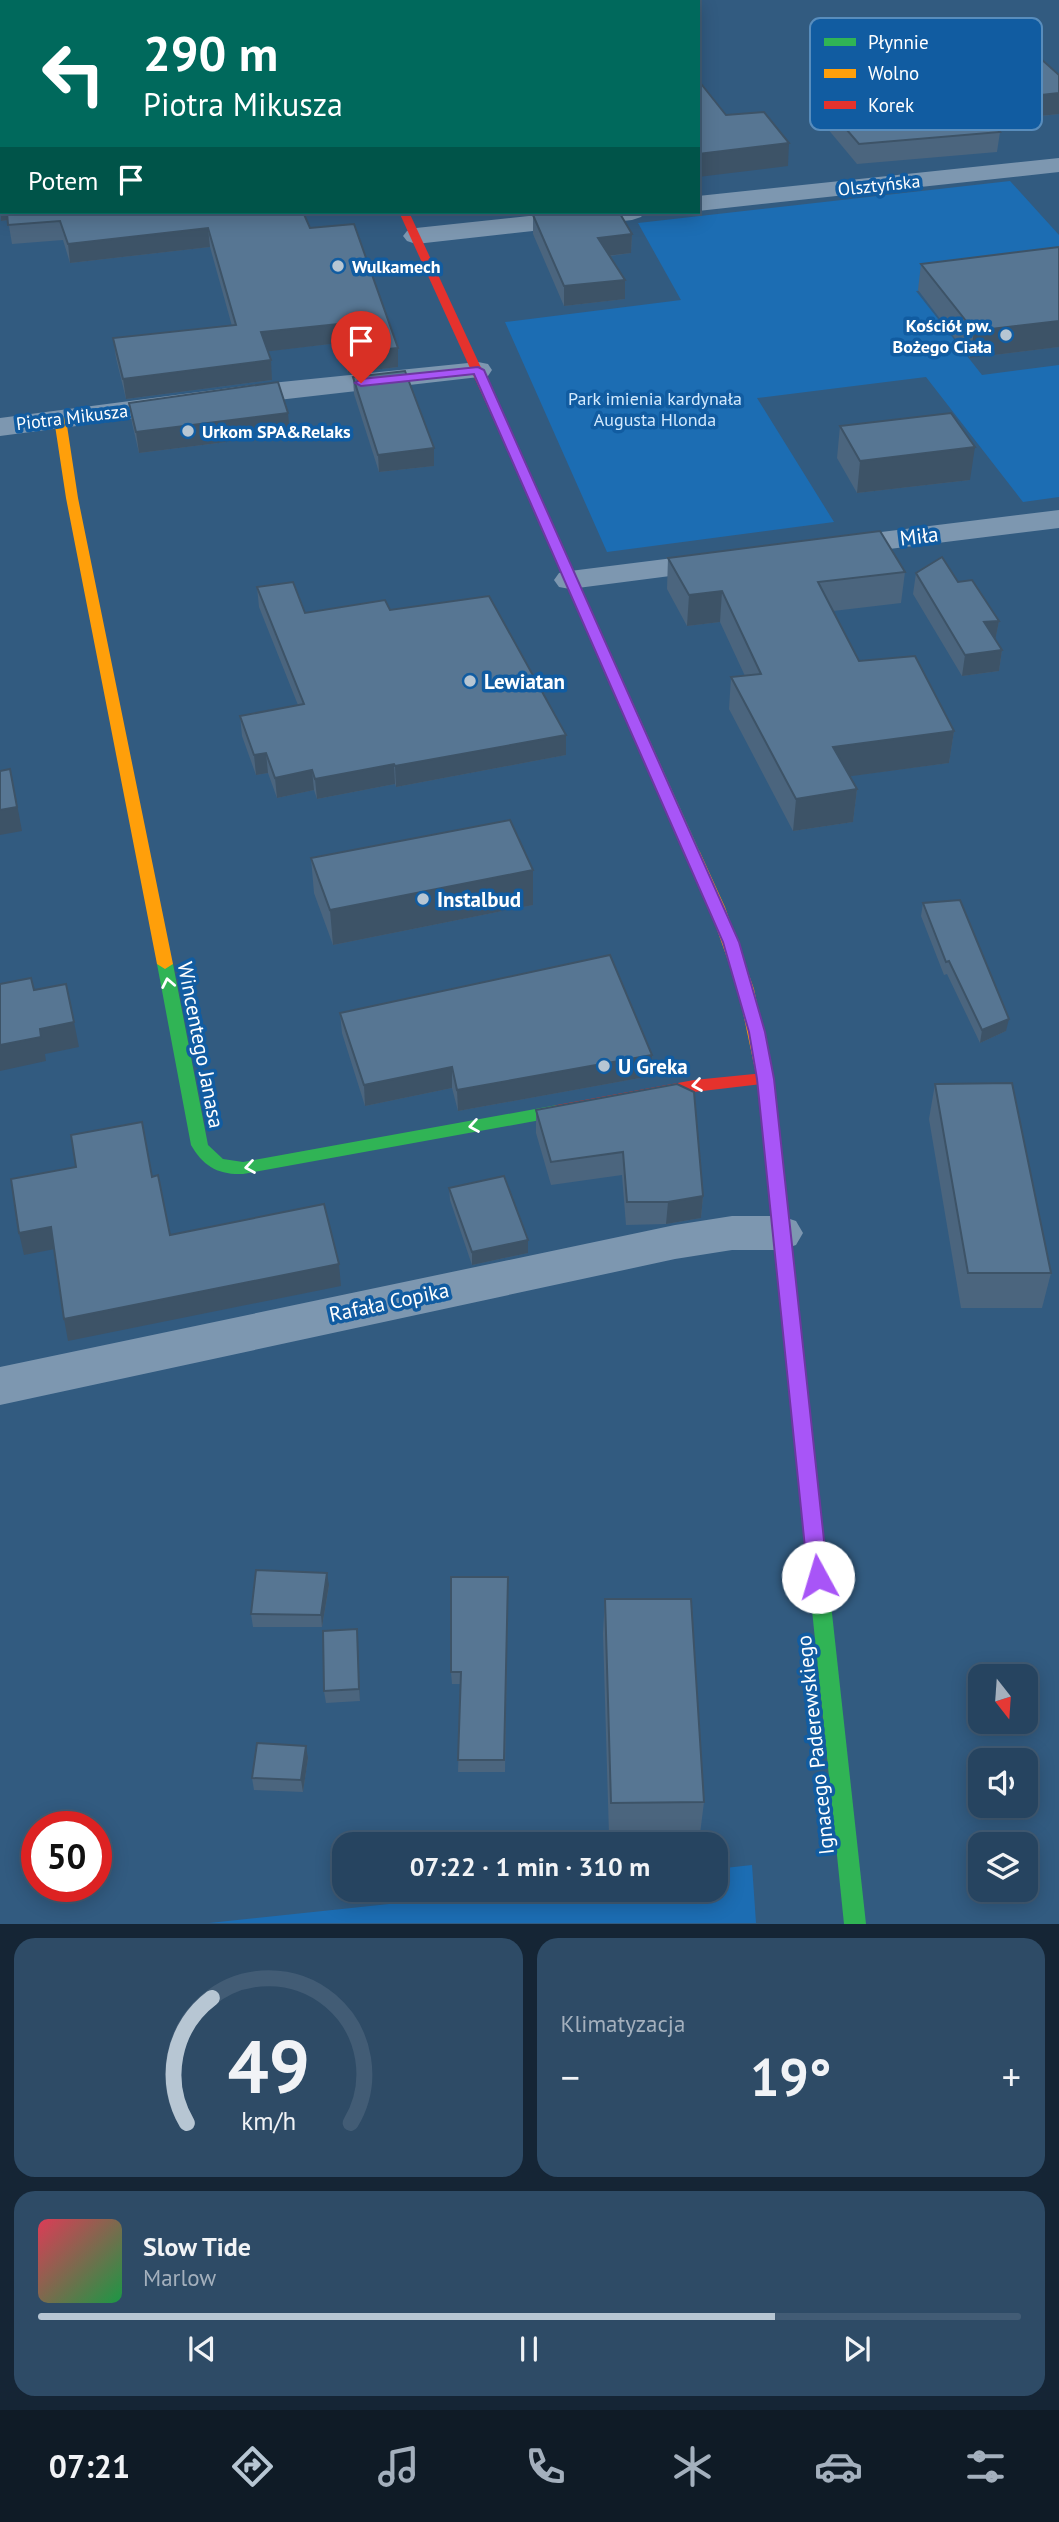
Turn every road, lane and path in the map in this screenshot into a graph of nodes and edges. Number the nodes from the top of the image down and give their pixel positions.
1 (1059, 164) edge
2 (700, 204) edge
3 (405, 214) edge
4 (614, 214) edge
5 (416, 236) junction
6 (478, 370) junction
7 (60, 419) junction
8 (0, 426) edge
9 (1059, 519) edge
10 (802, 551) edge
11 (747, 558) edge
12 (570, 580) junction
13 (765, 1079) junction
14 (781, 1233) junction
15 (0, 1386) edge
16 (855, 1923) edge

1 - 2 street, Olsztyńska
3 - 5 main road, Ignacego Paderewskiego
4 - 5 street
5 - 6 main road, Ignacego Paderewskiego
6 - 7 street, Piotra Mikusza
6 - 12 main road, Ignacego Paderewskiego
7 - 8 street, Piotra Mikusza
13 -> 7 main road, Wincentego Janasa
9 - 10 street, Miła
11 - 12 street
12 - 13 main road, Ignacego Paderewskiego
13 - 14 main road, Ignacego Paderewskiego
14 - 15 street, Rafała Copika
14 - 16 main road, Ignacego Paderewskiego

